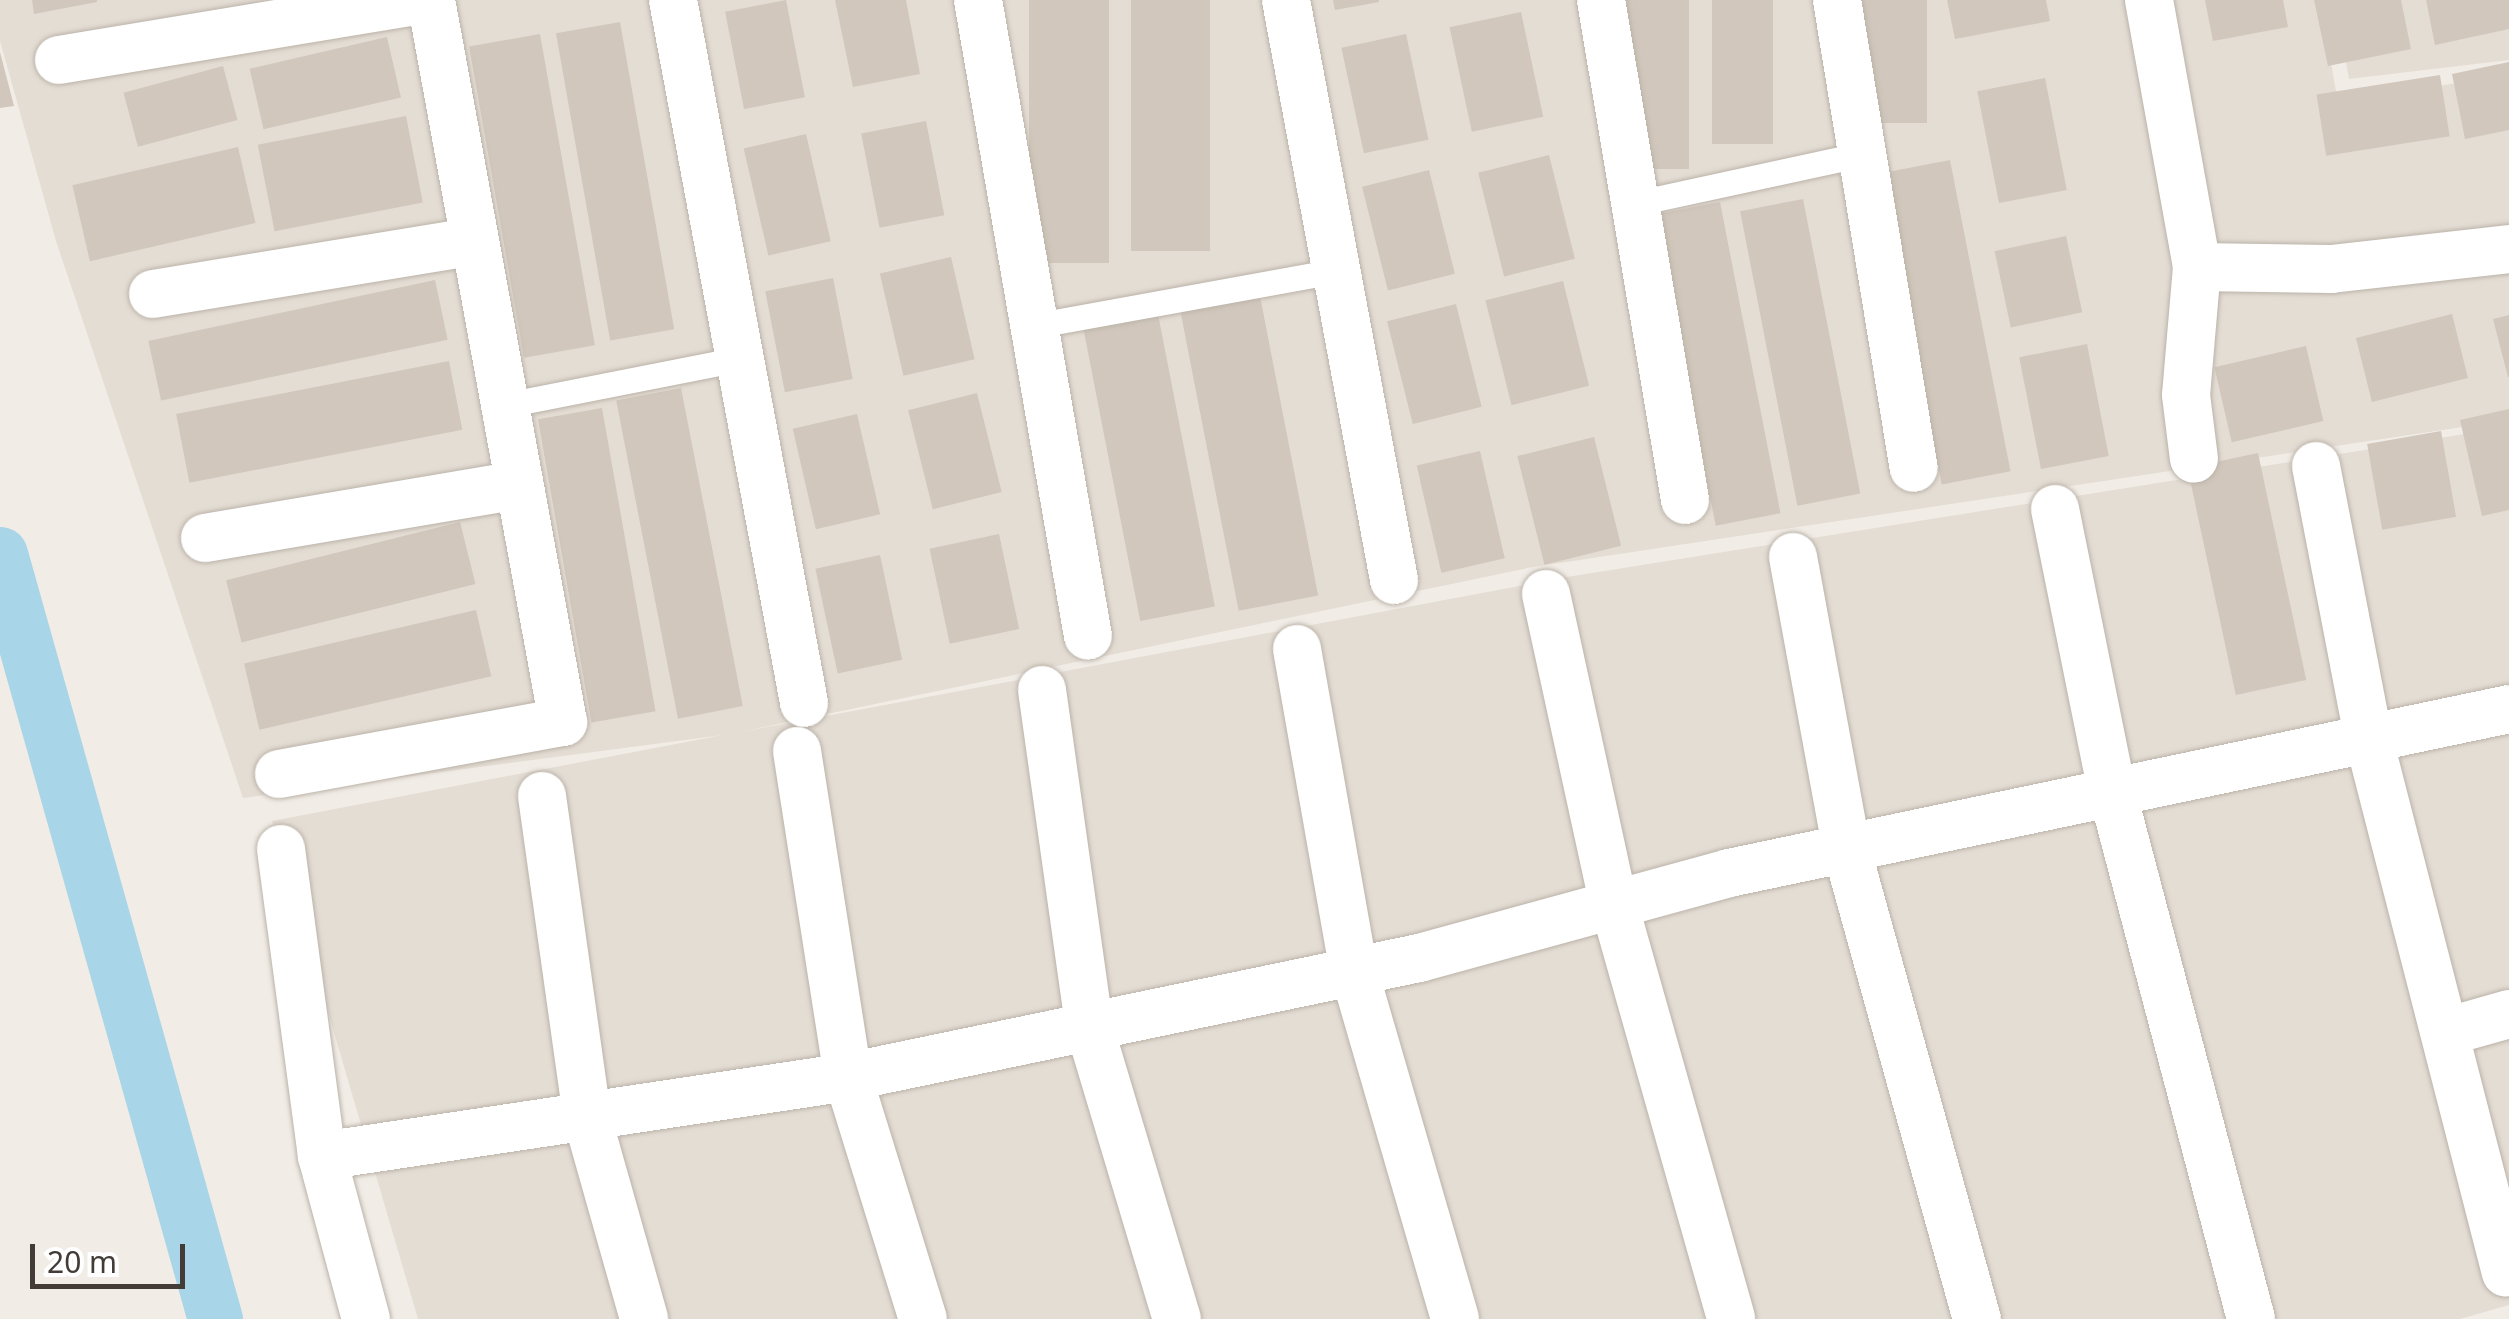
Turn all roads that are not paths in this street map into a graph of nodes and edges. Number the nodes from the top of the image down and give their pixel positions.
1 (420, 0) edge
2 (431, 0) edge
3 (673, 0) edge
4 (978, 0) edge
5 (1286, 0) edge
6 (1600, 0) edge
7 (1837, 0) edge
8 (2149, 0) edge
9 (244, 14) edge
10 (59, 60) dead end
11 (1864, 154) junction
12 (1637, 203) junction
13 (475, 240) junction
14 (2507, 248) edge
15 (2197, 267) junction
16 (1335, 271) junction
17 (154, 294) dead end
18 (1038, 325) junction
19 (740, 359) junction
20 (506, 405) junction
21 (2194, 459) dead end
22 (2316, 466) dead end
23 (1914, 468) dead end
24 (520, 485) junction
25 (1684, 500) dead end
26 (2055, 508) dead end
27 (205, 538) dead end
28 (1793, 557) dead end
29 (1394, 580) dead end
30 (1546, 594) dead end
31 (1088, 636) dead end
32 (1297, 648) dead end
33 (1042, 690) dead end
34 (804, 703) dead end
35 (2509, 709) edge
36 (2368, 736) junction
37 (797, 751) dead end
38 (279, 774) dead end
39 (2112, 791) junction
40 (542, 796) dead end
41 (1846, 847) junction
42 (282, 849) dead end
43 (1614, 901) junction
44 (1354, 971) junction
45 (2509, 1014) edge
46 (1089, 1026) junction
47 (2449, 1031) junction
48 (848, 1077) junction
49 (586, 1116) junction
50 (322, 1156) junction
51 (2506, 1273) dead end
52 (366, 1319) edge
53 (644, 1319) edge
54 (923, 1319) edge
55 (1177, 1319) edge
56 (1455, 1319) edge
57 (1731, 1319) edge
58 (1976, 1319) edge
59 (2252, 1319) edge

1 - 9 street
2 - 13 street
3 - 19 street
4 - 18 street
5 - 16 street
6 - 12 street
7 - 11 street
8 - 15 street
9 - 10 street
11 - 12 lane
11 - 23 street
12 - 25 street
13 - 17 street
13 - 20 street
14 - 15 street
15 - 21 street
16 - 18 lane
16 - 29 street
18 - 31 street
19 - 20 lane
19 - 34 street
20 - 24 street
22 - 36 street
24 - 27 street
24 - 38 street
26 - 39 street
28 - 41 street
30 - 43 street
32 - 44 street
33 - 46 street
35 - 36 street
36 - 39 street
36 - 47 street
37 - 48 street
39 - 41 street
39 - 59 street
40 - 49 street
41 - 43 street
41 - 58 street
42 - 50 street
43 - 44 street
43 - 57 street
44 - 46 street
44 - 56 street
45 - 47 street
46 - 48 street
46 - 55 street
47 - 51 street
48 - 49 street
48 - 54 street
49 - 50 street
49 - 53 street
50 - 52 street

